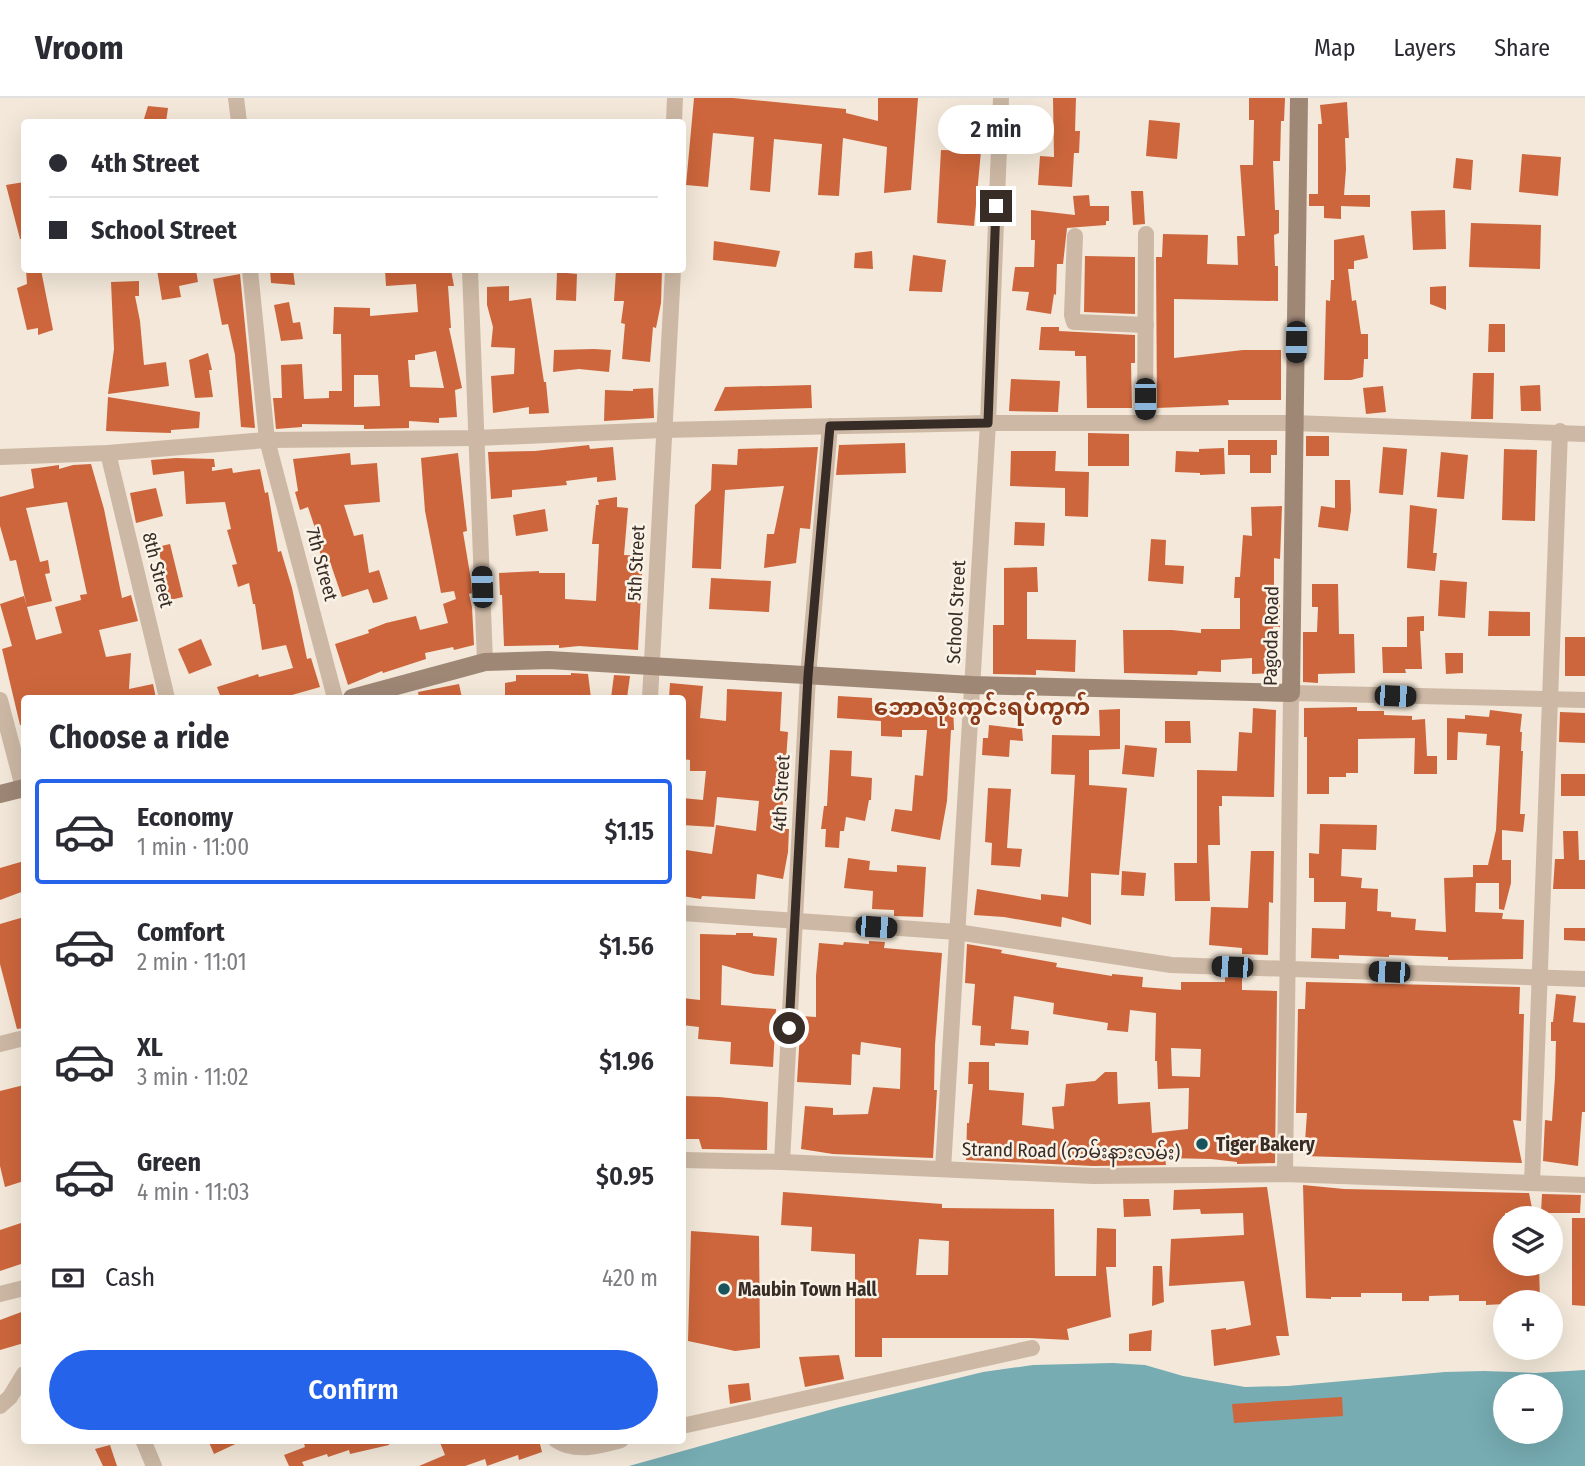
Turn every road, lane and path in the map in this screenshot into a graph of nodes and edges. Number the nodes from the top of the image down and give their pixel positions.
1 (236, 98) edge
2 (674, 98) edge
3 (1001, 98) edge
4 (1299, 98) edge
5 (239, 119) edge
6 (674, 119) edge
7 (1146, 234) dead end
8 (1074, 236) dead end
9 (250, 273) edge
10 (470, 273) edge
11 (673, 273) edge
12 (1146, 325) junction
13 (988, 423) junction
14 (1145, 423) junction
15 (1294, 423) junction
16 (830, 426) junction
17 (663, 430) junction
18 (1560, 431) junction
19 (1585, 433) edge
20 (476, 438) junction
21 (267, 440) junction
22 (108, 453) junction
23 (0, 457) edge
24 (485, 662) junction
25 (653, 667) junction
26 (808, 676) junction
27 (972, 685) junction
28 (1291, 693) junction
29 (166, 695) edge
30 (334, 695) edge
31 (363, 695) edge
32 (650, 695) edge
33 (1550, 699) junction
34 (0, 700) edge
35 (1585, 700) edge
36 (21, 778) edge
37 (21, 790) edge
38 (0, 794) edge
39 (686, 913) edge
40 (795, 921) junction
41 (957, 932) junction
42 (1288, 969) junction
43 (1540, 978) junction
44 (1585, 979) edge
45 (21, 1039) edge
46 (0, 1044) edge
47 (686, 1160) edge
48 (782, 1162) junction
49 (943, 1169) junction
50 (1285, 1174) junction
51 (1532, 1183) junction
52 (1585, 1185) edge
53 (21, 1289) edge
54 (0, 1294) edge
55 (1032, 1348) dead end
56 (21, 1379) edge
57 (0, 1406) edge
58 (686, 1425) edge
59 (145, 1444) edge
60 (562, 1444) edge
61 (606, 1444) edge
62 (154, 1466) edge

1 - 5 street
2 - 6 street
3 - 13 street, School Street
4 - 15 main road, Pagoda Road
7 - 12 street
8 - 12 street
9 - 21 street, 7th Street
10 - 20 street
11 - 17 street, 5th Street
12 - 14 street
13 - 14 street
13 - 16 street
13 - 27 street, School Street
14 - 15 street
15 - 18 street
15 - 28 main road, Pagoda Road
16 - 17 street
16 - 26 street, 4th Street
17 - 20 street
17 - 25 street, 5th Street
18 - 19 street
18 - 33 street
20 - 21 street
20 - 24 street
21 - 22 street
21 - 30 street, 7th Street
22 - 23 street
22 - 29 street, 8th Street
24 - 25 main road
24 - 31 main road
25 - 26 main road
25 - 32 street, 5th Street
26 - 27 main road
26 - 40 street, 4th Street
27 - 28 main road
27 - 41 street, School Street
28 - 33 street
28 - 42 street, Pagoda Road
33 - 35 street
33 - 43 street
34 - 36 street
37 - 38 main road
39 - 40 street
40 - 41 street
40 - 48 street, 4th Street
41 - 42 street
41 - 49 street, School Street
42 - 43 street
42 - 50 street, Pagoda Road
43 - 44 street
43 - 51 street
45 - 46 street
47 - 48 street, Strand Road (ကမ်းနားလမ်း)
48 - 49 street, Strand Road (ကမ်းနားလမ်း)
49 - 50 street, Strand Road (ကမ်းနားလမ်း)
50 - 51 street, Strand Road (ကမ်းနားလမ်း)
51 - 52 street, Strand Road (ကမ်းနားလမ်း)
53 - 54 street
55 - 58 street
56 - 57 street
59 - 62 street
60 - 61 street

